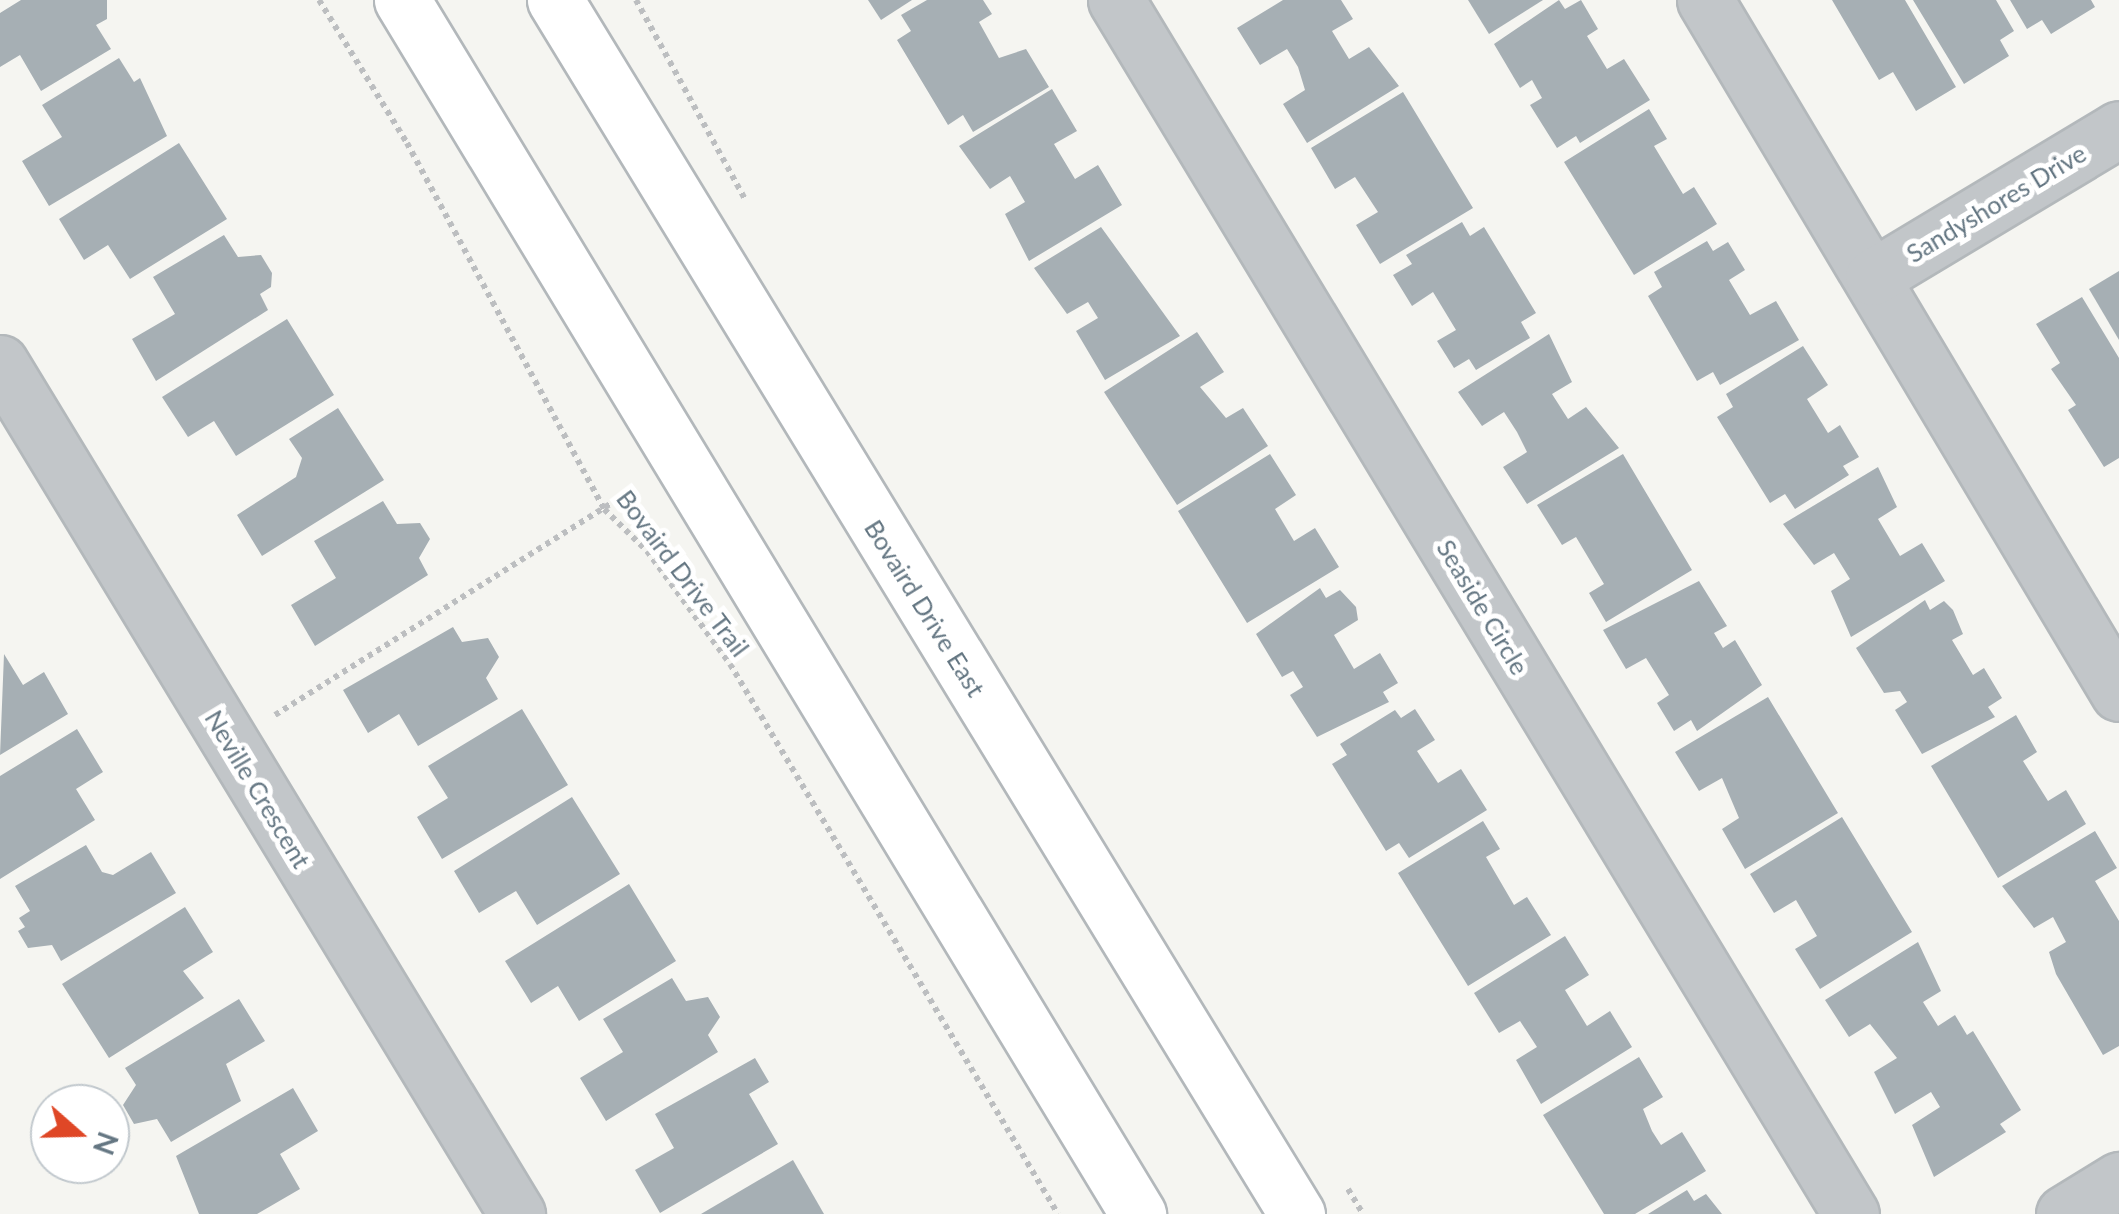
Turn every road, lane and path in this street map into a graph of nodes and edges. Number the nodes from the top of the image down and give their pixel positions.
1 (320, 0) edge
2 (402, 0) edge
3 (556, 0) edge
4 (1116, 0) edge
5 (1705, 0) edge
6 (2119, 129) edge
7 (1872, 277) junction
8 (0, 362) edge
9 (680, 459) junction
10 (604, 510) junction
11 (2119, 693) edge
12 (230, 743) junction
13 (2119, 1180) edge
14 (517, 1214) edge
15 (1058, 1214) edge
16 (1138, 1214) edge
17 (1298, 1214) edge
18 (1851, 1214) edge
19 (2064, 1214) edge

1 - 10 path, Bovaird Drive Trail
2 - 9 main road
3 - 17 main road, Bovaird Drive East
4 - 18 street, Seaside Circle
5 - 7 street
6 - 7 street, Sandyshores Drive
7 - 11 street
8 - 12 street, Neville Crescent
9 - 10 path
9 - 16 main road
10 - 12 path
10 - 15 path, Bovaird Drive Trail
12 - 14 street, Neville Crescent
13 - 19 street

